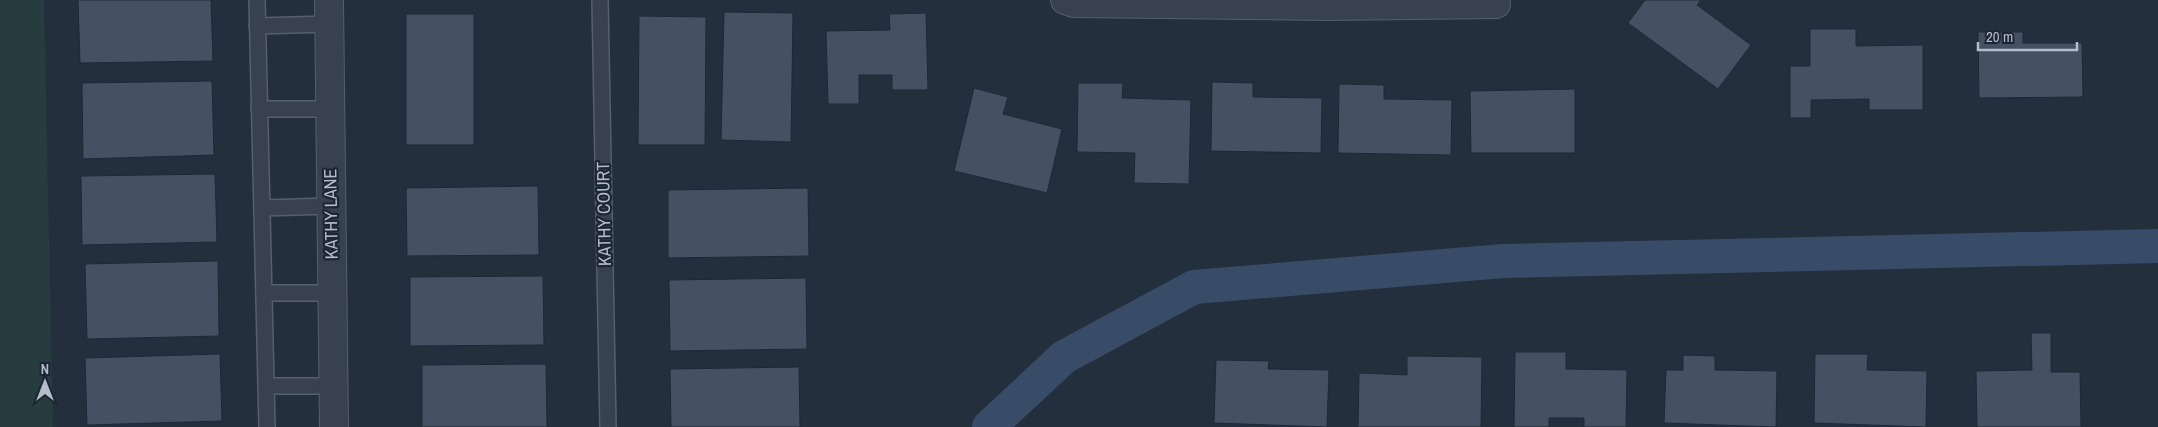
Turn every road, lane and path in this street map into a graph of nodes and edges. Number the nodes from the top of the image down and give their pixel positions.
1 (257, 0) edge
2 (600, 0) edge
3 (1065, 0) edge
4 (1326, 3) edge
5 (1496, 4) dead end
6 (329, 12) edge
7 (258, 26) junction
8 (259, 109) junction
9 (330, 109) junction
10 (331, 206) junction
11 (262, 208) junction
12 (332, 293) junction
13 (264, 294) junction
14 (266, 386) junction
15 (333, 386) junction
16 (267, 427) edge
17 (334, 427) edge
18 (608, 427) edge

1 - 7 lane
2 - 18 lane, KATHY COURT
3 - 4 street
4 - 5 street
6 - 7 lane
6 - 9 street, KATHY LANE
7 - 8 lane
8 - 9 lane
8 - 11 lane
9 - 10 street, KATHY LANE
10 - 11 lane
10 - 12 street, KATHY LANE
11 - 13 lane
12 - 13 lane
12 - 15 street, KATHY LANE
13 - 14 lane
14 - 15 lane
14 - 16 lane
15 - 17 street, KATHY LANE

